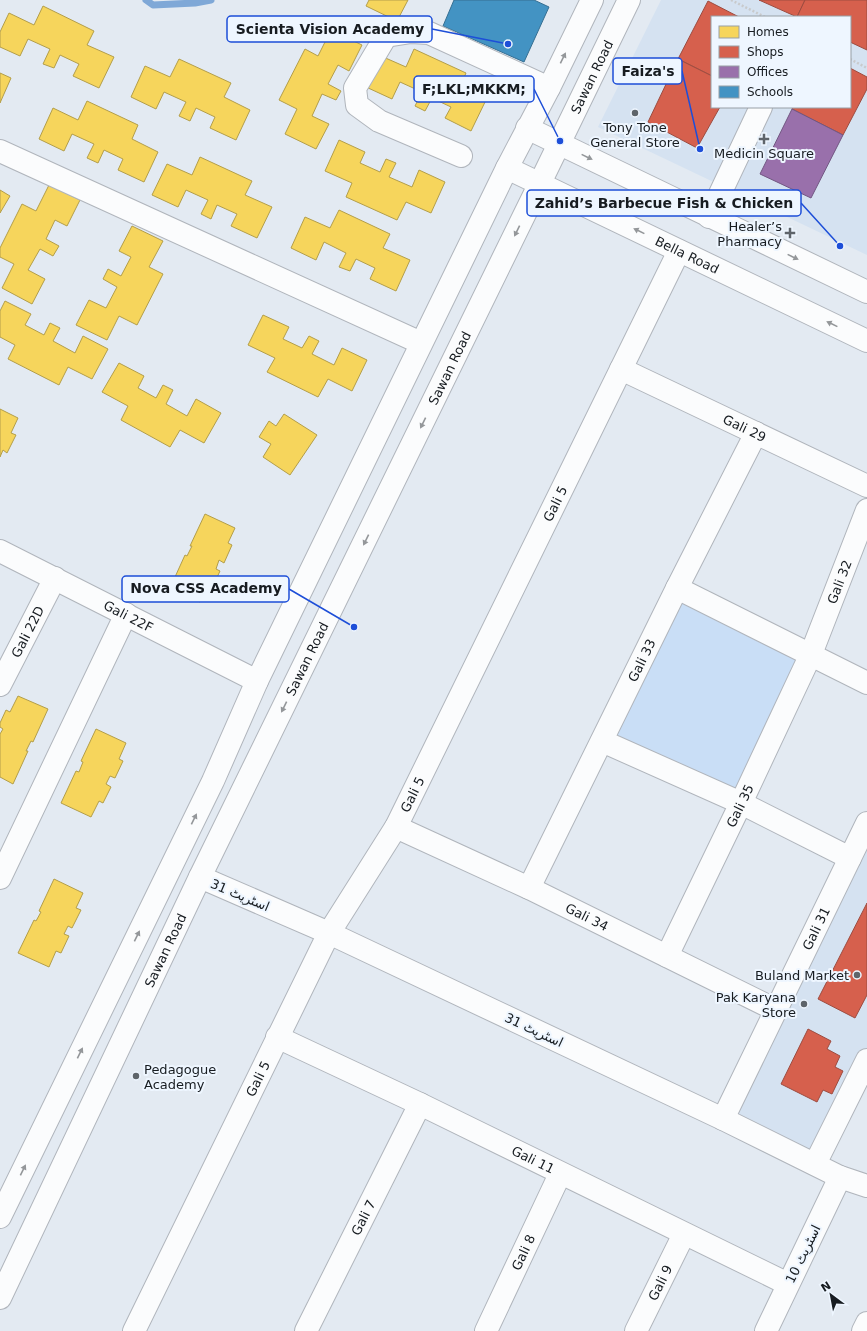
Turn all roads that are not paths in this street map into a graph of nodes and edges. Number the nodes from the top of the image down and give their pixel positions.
1 (592, 0) edge
2 (629, 0) edge
3 (549, 88) junction
4 (761, 108) edge
5 (527, 128) junction
6 (560, 144) junction
7 (0, 151) edge
8 (461, 156) dead end
9 (507, 168) junction
10 (540, 183) junction
11 (709, 216) junction
12 (679, 250) junction
13 (867, 292) edge
14 (867, 341) edge
15 (421, 343) junction
16 (621, 369) junction
17 (756, 433) junction
18 (867, 486) edge
19 (867, 510) edge
20 (0, 550) edge
21 (55, 578) junction
22 (676, 588) junction
23 (126, 614) junction
24 (810, 654) junction
25 (257, 681) junction
26 (867, 683) edge
27 (0, 685) edge
28 (602, 741) junction
29 (741, 803) junction
30 (867, 824) edge
31 (396, 827) junction
32 (850, 858) junction
33 (200, 877) junction
34 (0, 878) edge
35 (529, 888) junction
36 (329, 933) junction
37 (667, 956) junction
38 (776, 1010) junction
39 (278, 1036) junction
40 (867, 1060) edge
41 (420, 1104) junction
42 (723, 1119) junction
43 (814, 1164) junction
44 (560, 1174) junction
45 (840, 1177) junction
46 (867, 1186) edge
47 (5, 1195) edge
48 (0, 1218) edge
49 (684, 1234) junction
50 (788, 1284) junction
51 (0, 1298) edge
52 (867, 1323) edge
53 (134, 1331) edge
54 (306, 1331) edge
55 (486, 1331) edge
56 (636, 1331) edge
57 (766, 1331) edge
58 (863, 1331) edge

3 -> 1 street
2 - 6 street, Sawan Road
3 - 5 street
3 - 8 street
4 - 11 street
5 - 6 street
5 - 9 street
6 - 10 street, Sawan Road
6 -> 11 street
7 - 15 street
9 - 10 street, Bella Road
9 - 15 street
12 -> 10 street, Bella Road
10 -> 33 street, Sawan Road
11 -> 13 street
14 -> 12 street, Bella Road
12 - 16 street, Gali 5
15 - 25 street
16 - 17 street, Gali 29
16 - 31 street, Gali 5
17 - 18 street, Gali 29
17 - 22 street, Gali 33
19 - 24 street, Gali 32
20 - 21 street, Gali 22F
21 - 23 street, Gali 22F
21 - 27 street, Gali 22D
22 - 24 street
22 - 28 street, Gali 33
23 - 25 street, Gali 22F
23 - 34 street
24 - 26 street
24 - 29 street, Gali 35
47 -> 25 street
28 - 29 street
28 - 35 street, Gali 33
29 - 32 street
29 - 37 street, Gali 35
30 - 32 street, Gali 31
31 - 35 street, Gali 34
31 - 36 street, Gali 5
32 - 38 street, Gali 31
33 - 36 street, اسٹریٹ 31
33 - 51 street, Sawan Road
35 - 37 street, Gali 34
36 - 39 street, Gali 5
36 - 42 street, اسٹریٹ 31
37 - 38 street, Gali 34
38 - 42 street, Gali 31
39 - 41 street, Gali 11
39 - 53 street, Gali 5
40 - 43 street
41 - 44 street, Gali 11
41 - 54 street, Gali 7
42 - 43 street, اسٹریٹ 31
43 - 45 street, اسٹریٹ 31
44 - 49 street, Gali 11
44 - 55 street, Gali 8
45 - 46 street, اسٹریٹ 31
45 - 50 street, اسٹریٹ 10
47 - 48 street
49 - 50 street, Gali 11
49 - 56 street, Gali 9
50 - 57 street, اسٹریٹ 10
52 - 58 street

